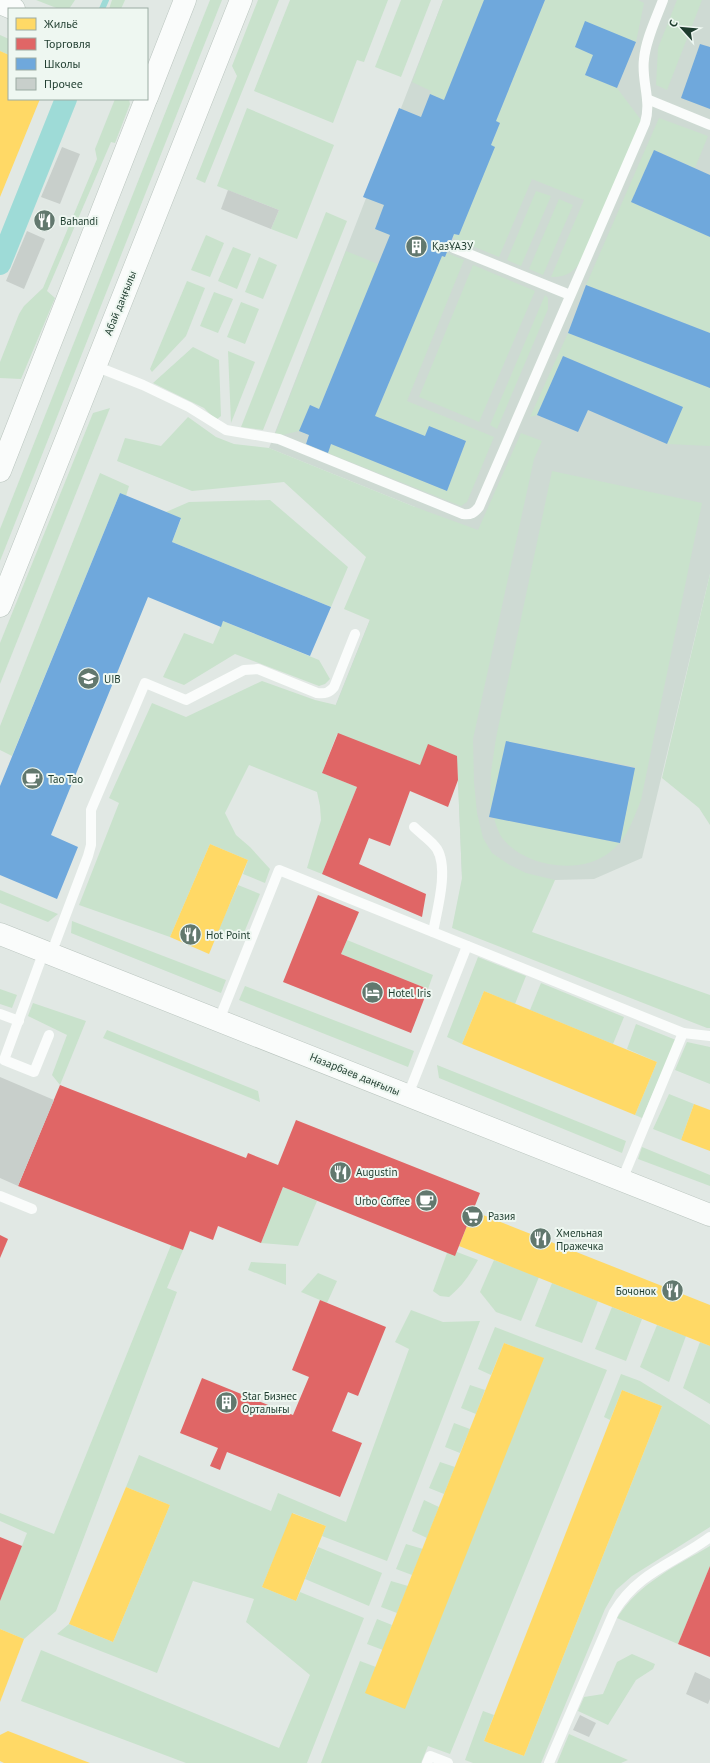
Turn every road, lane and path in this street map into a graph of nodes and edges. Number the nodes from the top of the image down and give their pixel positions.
1 (185, 0) edge
2 (240, 0) edge
3 (663, 0) edge
4 (0, 3) edge
5 (12, 8) edge
6 (153, 64) edge
7 (148, 92) edge
8 (648, 99) junction
9 (146, 100) edge
10 (710, 126) edge
11 (454, 248) dead end
12 (570, 295) junction
13 (95, 366) junction
14 (0, 471) edge
15 (0, 606) edge
16 (354, 634) dead end
17 (414, 827) dead end
18 (433, 932) junction
19 (0, 934) edge
20 (468, 946) junction
21 (48, 952) junction
22 (0, 1014) edge
23 (219, 1020) junction
24 (19, 1021) junction
25 (683, 1033) junction
26 (49, 1035) dead end
27 (710, 1036) edge
28 (408, 1095) junction
29 (622, 1180) junction
30 (0, 1196) edge
31 (32, 1209) dead end
32 (710, 1215) edge
33 (710, 1537) edge
34 (427, 1763) edge
35 (448, 1763) edge
36 (548, 1763) edge

1 - 6 main road
2 - 13 main road, Абай даңғылы
3 - 8 lane
4 - 5 main road
6 - 7 main road
8 - 10 lane
8 - 12 lane
9 - 14 main road
11 - 12 lane
12 - 13 lane
13 - 15 main road, Абай даңғылы
16 - 21 lane
17 - 18 lane
18 - 20 lane
18 - 23 lane
19 - 21 main road, Назарбаев даңғылы
20 - 25 lane
20 - 28 lane
21 - 23 main road, Назарбаев даңғылы
21 - 24 lane
22 - 24 lane
23 - 28 main road, Назарбаев даңғылы
24 - 26 lane
25 - 27 lane
25 - 29 lane
28 - 29 main road, Назарбаев даңғылы
29 - 32 main road, Назарбаев даңғылы
30 - 31 lane
33 - 36 lane
34 - 35 lane

